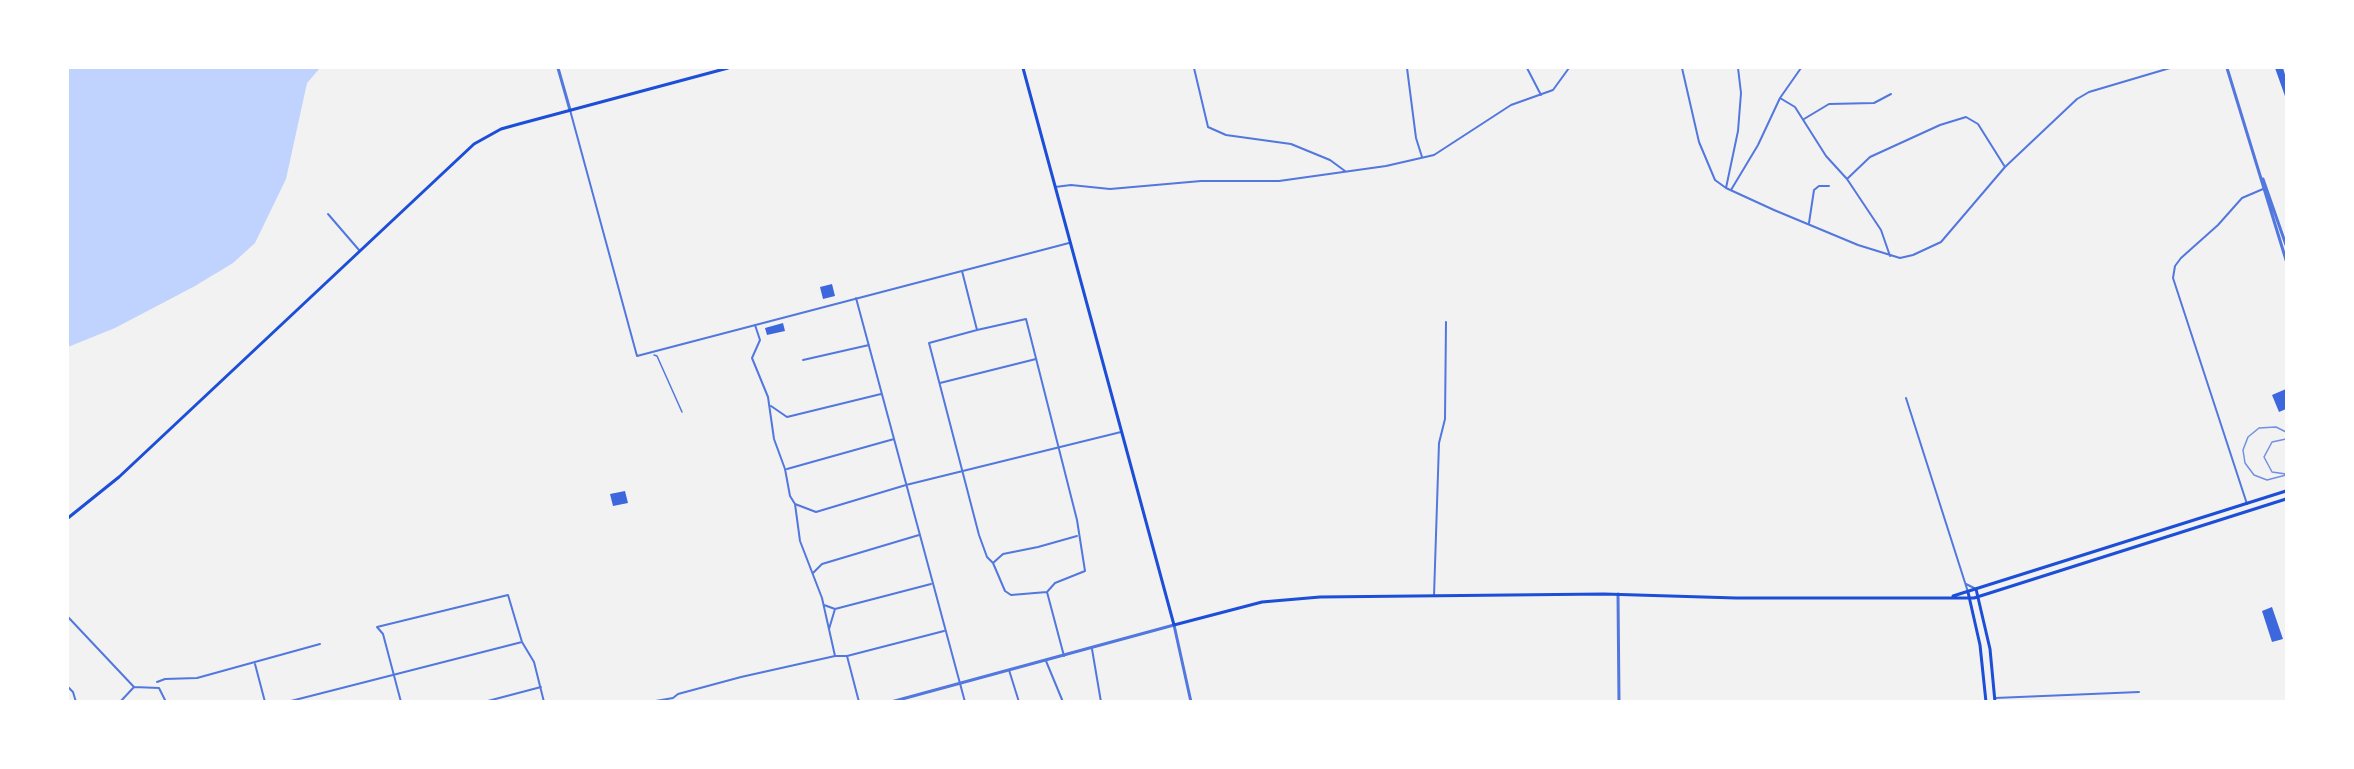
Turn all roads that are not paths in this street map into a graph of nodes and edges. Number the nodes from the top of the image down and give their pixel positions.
1 (558, 68) edge
2 (728, 68) edge
3 (1023, 68) edge
4 (1194, 68) edge
5 (1407, 68) edge
6 (1527, 68) edge
7 (1569, 68) edge
8 (1682, 68) edge
9 (1738, 68) edge
10 (1801, 68) edge
11 (2170, 68) edge
12 (2227, 68) edge
13 (1891, 94) dead end
14 (1541, 95) junction
15 (1780, 98) junction
16 (570, 110) junction
17 (1804, 119) junction
18 (1422, 157) junction
19 (2005, 167) junction
20 (1345, 171) junction
21 (2261, 175) junction
22 (1847, 179) junction
23 (1829, 186) dead end
24 (1055, 187) junction
25 (1726, 188) junction
26 (2263, 189) junction
27 (1730, 190) junction
28 (2269, 193) junction
29 (328, 214) dead end
30 (1809, 224) junction
31 (1070, 242) junction
32 (2286, 245) edge
33 (359, 250) junction
34 (1890, 256) junction
35 (2286, 258) edge
36 (962, 271) junction
37 (856, 298) junction
38 (1446, 322) dead end
39 (755, 325) junction
40 (977, 330) junction
41 (869, 345) junction
42 (654, 355) dead end
43 (1036, 359) junction
44 (803, 360) dead end
45 (940, 383) junction
46 (882, 394) junction
47 (1906, 398) dead end
48 (770, 406) junction
49 (682, 412) dead end
50 (1121, 432) junction
51 (894, 440) junction
52 (1058, 446) junction
53 (785, 470) junction
54 (964, 472) junction
55 (906, 485) junction
56 (2286, 491) edge
57 (2286, 499) edge
58 (795, 504) junction
59 (2247, 504) junction
60 (2249, 511) junction
61 (68, 518) edge
62 (919, 535) junction
63 (1078, 535) junction
64 (993, 563) junction
65 (812, 573) junction
66 (931, 584) junction
67 (1966, 584) junction
68 (1976, 589) junction
69 (1047, 592) junction
70 (1968, 592) junction
71 (1618, 594) junction
72 (1434, 596) junction
73 (1952, 597) junction
74 (1979, 597) junction
75 (1970, 598) junction
76 (824, 605) junction
77 (835, 609) junction
78 (68, 617) edge
79 (1174, 625) junction
80 (828, 630) junction
81 (944, 631) junction
82 (522, 642) junction
83 (320, 644) dead end
84 (1092, 649) junction
85 (835, 656) junction
86 (847, 656) junction
87 (1064, 656) junction
88 (1046, 661) junction
89 (255, 664) junction
90 (1009, 670) junction
91 (394, 675) junction
92 (157, 682) dead end
93 (960, 683) junction
94 (68, 687) edge
95 (134, 687) junction
96 (541, 687) junction
97 (2139, 692) dead end
98 (673, 700) edge
99 (1995, 700) edge
100 (76, 702) edge
101 (120, 702) edge
102 (166, 702) edge
103 (265, 702) edge
104 (287, 702) edge
105 (401, 702) edge
106 (484, 702) edge
107 (544, 702) edge
108 (650, 702) edge
109 (859, 702) edge
110 (891, 702) edge
111 (965, 702) edge
112 (1019, 702) edge
113 (1063, 702) edge
114 (1101, 702) edge
115 (1191, 702) edge
116 (1619, 702) edge
117 (1986, 702) edge

1 - 16 street
2 - 16 main road
3 - 24 main road
4 - 20 street
5 - 18 street
6 - 14 street
7 - 14 street
8 - 25 street
9 - 25 street
10 - 15 street
11 - 19 street
12 - 21 street
13 - 17 street
14 - 18 street
15 - 17 street
15 - 27 street
16 - 33 main road
16 - 39 street
17 - 22 street
18 - 20 street
19 - 22 street
19 - 34 street
20 - 24 street
21 - 26 street
21 - 28 street
22 - 34 street
23 - 30 street
24 - 31 main road
25 - 27 street
26 - 28 street
26 - 35 street
26 - 59 street
27 - 30 street
28 - 32 street
29 - 33 street
30 - 34 street
31 - 36 street
31 - 50 main road
33 - 61 main road
36 - 37 street
36 - 40 street
37 - 39 street
37 - 41 street
38 - 72 street
39 - 48 street
40 - 43 street
40 - 45 street
41 - 44 street
41 - 46 street
42 - 49 street
43 - 45 street
43 - 52 street
45 - 54 street
46 - 48 street
46 - 51 street
47 - 67 street
48 - 53 street
50 - 52 street
50 - 79 main road
51 - 53 street
51 - 55 street
52 - 54 street
52 - 63 street
53 - 58 street
54 - 55 street
54 - 64 street
55 - 58 street
55 - 62 street
56 - 59 main road
57 - 60 main road
58 - 65 street
59 - 60 main road
59 - 68 main road
60 - 74 main road
62 - 65 street
62 - 66 street
63 - 64 street
63 - 69 street
64 - 69 street
65 - 76 street
66 - 77 street
66 - 81 street
67 - 68 street
67 - 70 street
68 - 70 main road
68 - 74 main road
69 - 87 street
70 - 73 main road
70 - 75 main road
71 - 72 main road
71 - 73 main road
71 - 116 street
72 - 79 main road
73 - 75 main road
74 - 75 main road
74 - 99 main road
75 - 117 main road
76 - 77 street
76 - 80 street
77 - 80 street
78 - 95 street
79 - 84 street
79 - 115 street
80 - 85 street
81 - 86 street
81 - 93 street
82 - 91 street
82 - 91 street
82 - 96 street
83 - 89 street
84 - 87 street
84 - 114 street
85 - 86 street
85 - 98 street
86 - 109 street
87 - 88 street
88 - 90 street
88 - 113 street
89 - 92 street
89 - 103 street
90 - 93 street
90 - 112 street
91 - 104 street
91 - 105 street
93 - 110 street
93 - 111 street
94 - 100 street
95 - 101 street
95 - 102 street
96 - 106 street
96 - 107 street
97 - 99 street
98 - 108 street

